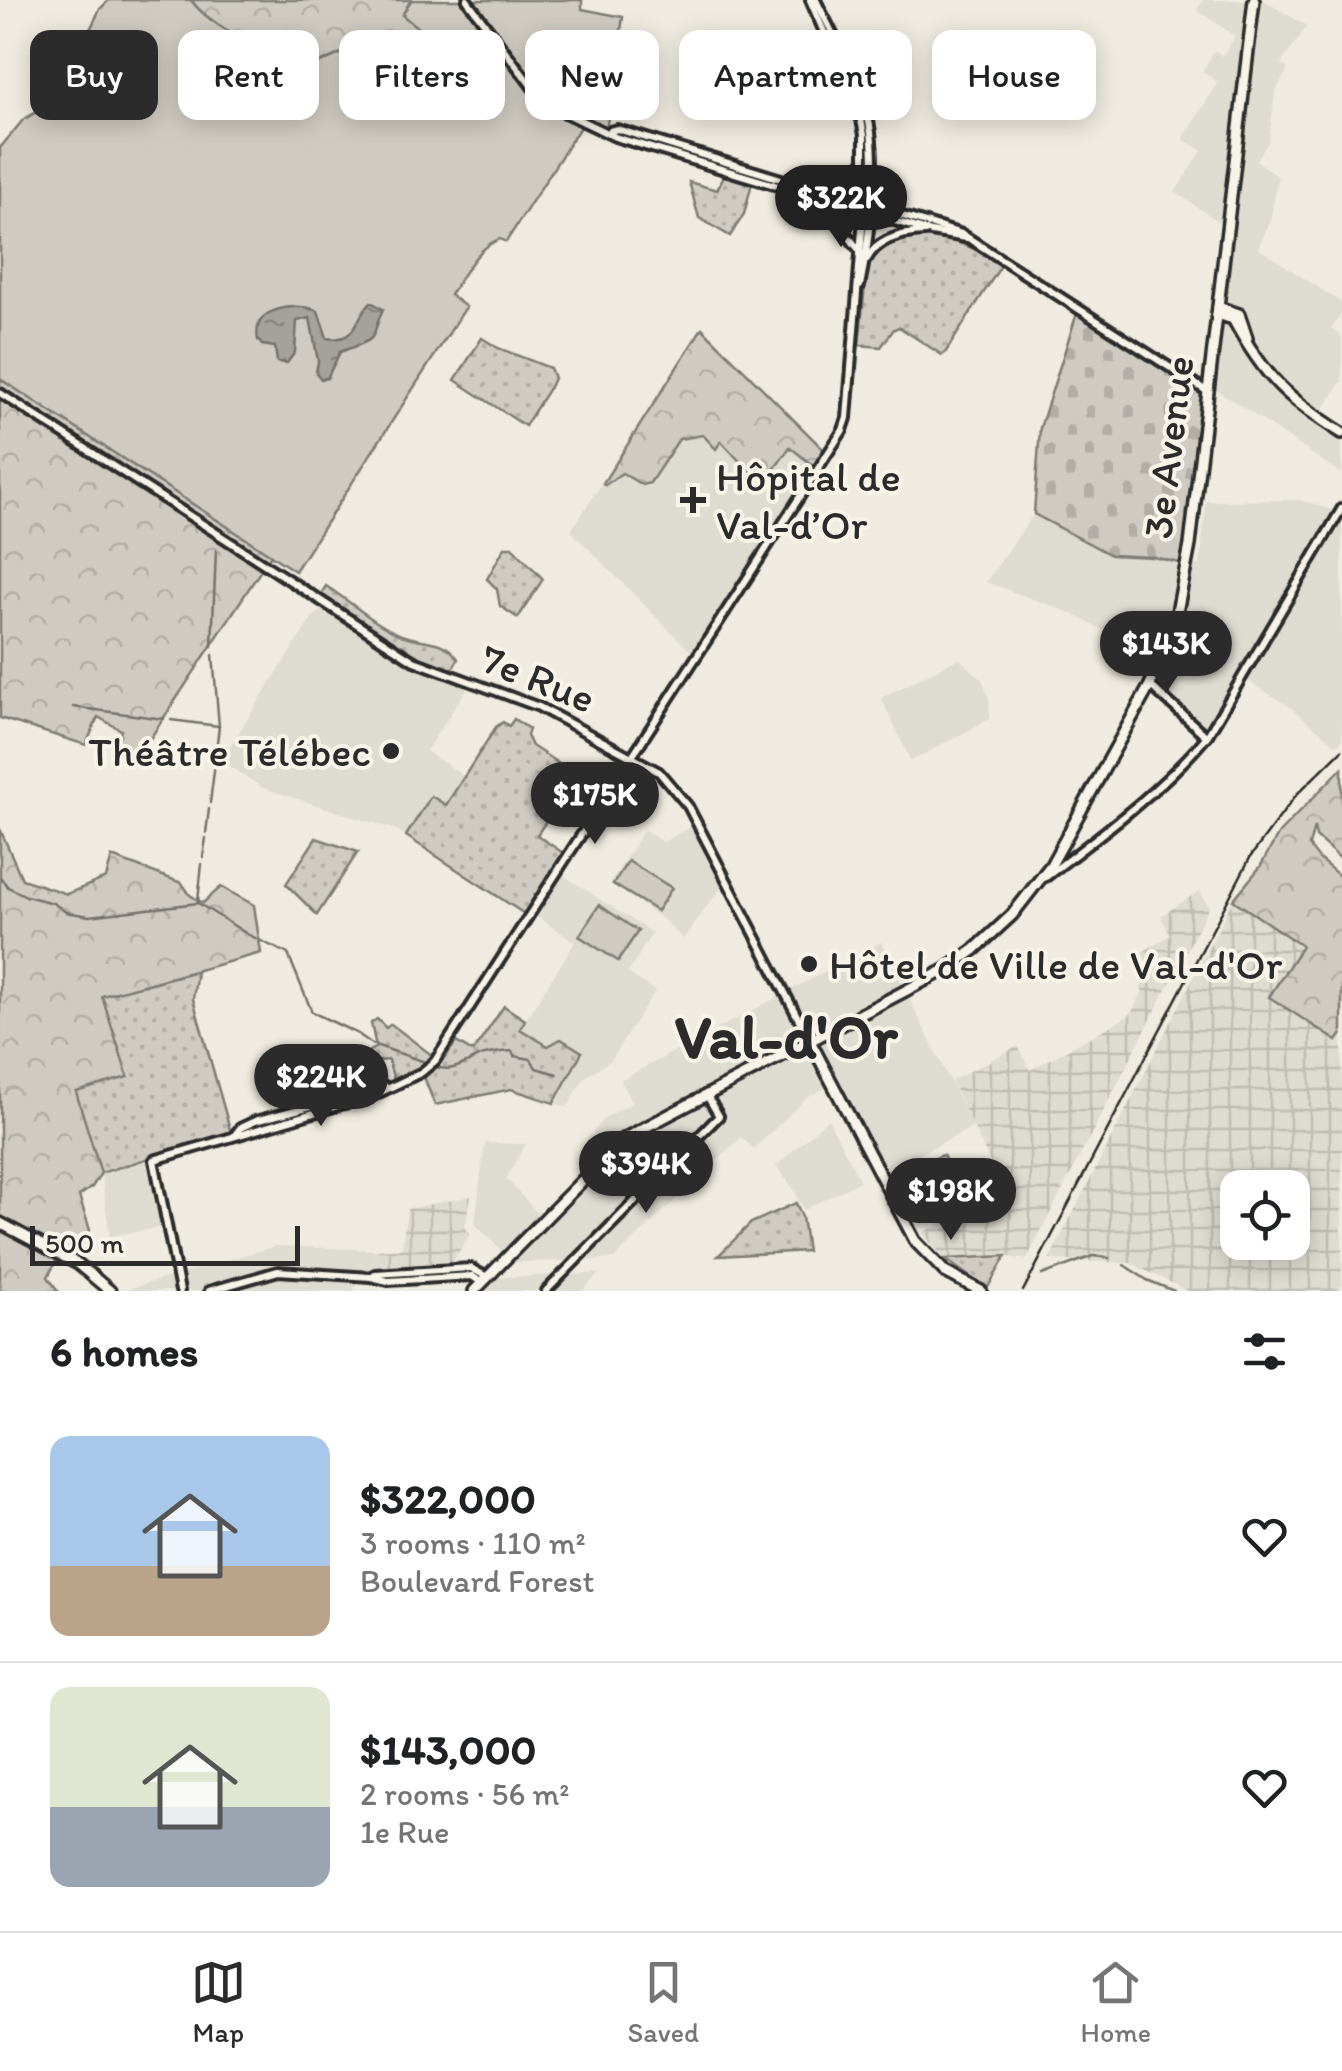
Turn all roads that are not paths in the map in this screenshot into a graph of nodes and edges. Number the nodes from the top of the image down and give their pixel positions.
1 (467, 0) edge
2 (813, 0) edge
3 (1254, 0) edge
4 (610, 132) junction
5 (817, 197) junction
6 (866, 208) junction
7 (930, 232) junction
8 (967, 238) junction
9 (859, 250) junction
10 (864, 264) junction
11 (858, 297) junction
12 (1218, 311) junction
13 (1208, 392) junction
14 (0, 393) edge
15 (1342, 433) edge
16 (1342, 508) edge
17 (1150, 685) junction
18 (1206, 736) junction
19 (633, 755) junction
20 (1041, 880) junction
21 (810, 1041) junction
22 (706, 1094) junction
23 (600, 1161) junction
24 (638, 1198) junction
25 (0, 1224) edge
26 (481, 1284) edge
27 (110, 1291) edge
28 (180, 1291) edge
29 (209, 1291) edge
30 (546, 1291) edge
31 (981, 1291) edge

1 - 4 street
2 - 6 street
3 - 12 main road, 3e Avenue
4 - 5 street
4 - 6 street
5 - 6 street
5 - 9 street
6 - 7 street
6 - 8 street
6 - 9 street
6 - 10 street
7 - 8 street
7 - 10 street
8 - 13 street
9 - 11 street
10 - 11 street
11 - 19 street
12 - 13 main road, 3e Avenue
12 - 15 main road
13 - 17 main road, 3e Avenue
14 - 19 street, 7e Rue
16 - 18 street
17 - 18 street
17 - 20 main road, 3e Avenue
18 - 20 street
19 - 21 street, 7e Rue
19 - 28 street
20 - 21 main road, 3e Avenue
21 - 22 main road, 3e Avenue
21 - 31 main road, 7e Rue
22 - 23 main road, 3e Avenue
22 - 24 street
23 - 24 street
23 - 26 main road, 3e Avenue
24 - 30 street
25 - 27 main road
26 - 29 street

